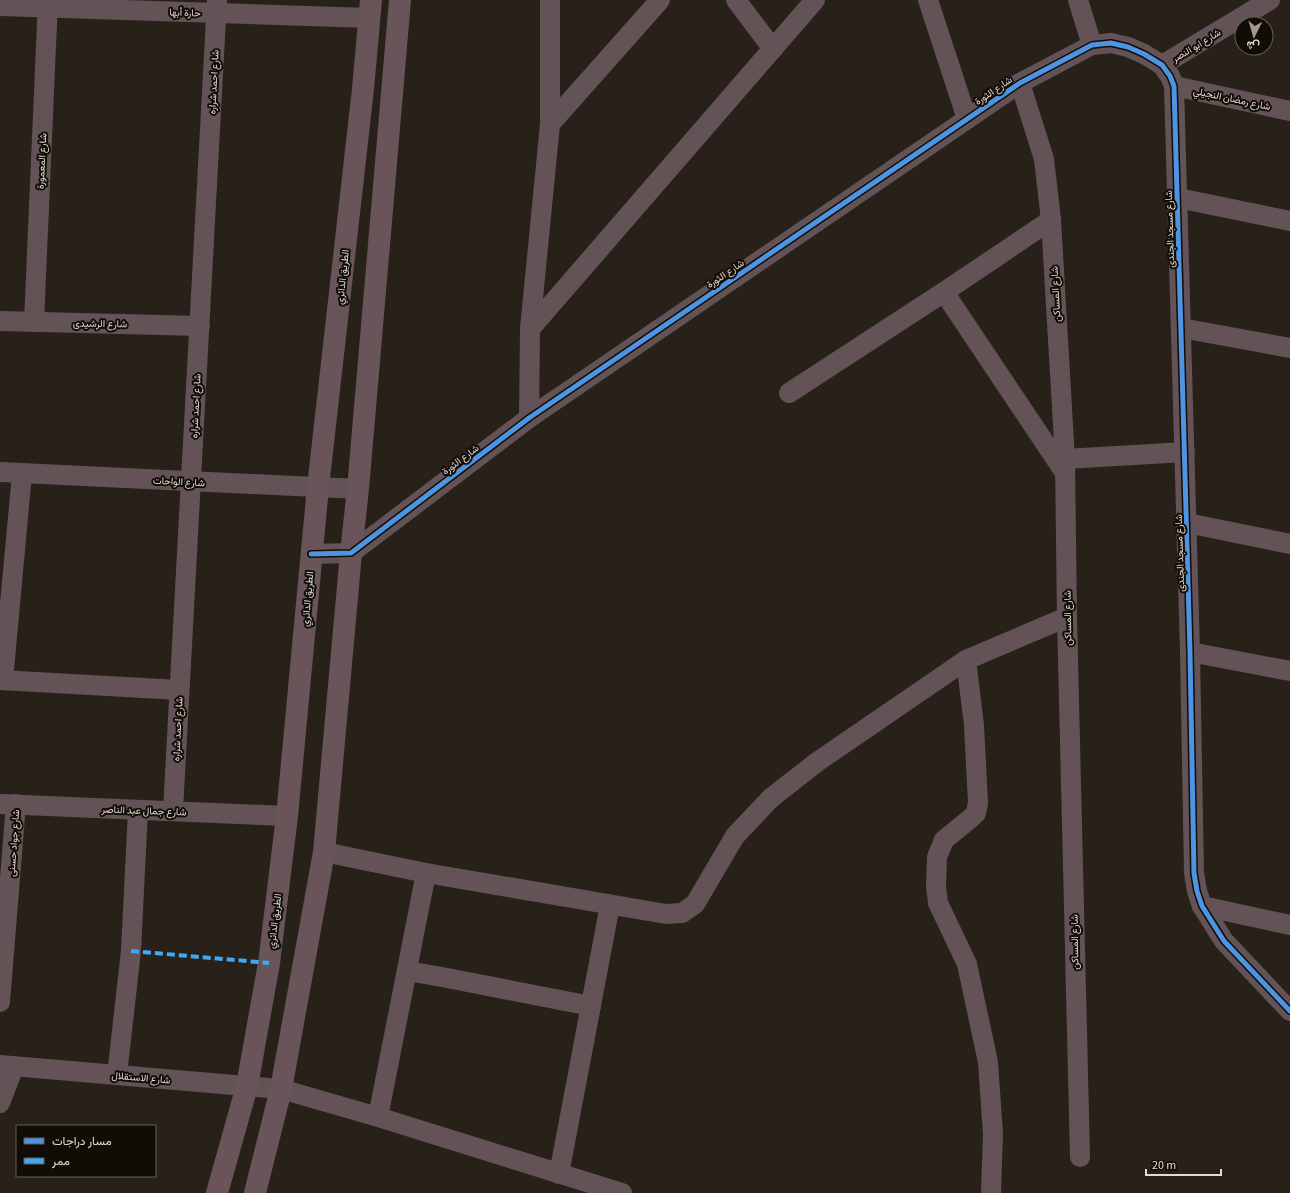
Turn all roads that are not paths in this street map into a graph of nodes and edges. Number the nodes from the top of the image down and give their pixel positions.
1 (400, 0) edge
2 (550, 0) edge
3 (660, 0) edge
4 (736, 0) edge
5 (815, 0) edge
6 (928, 0) edge
7 (1078, 0) edge
8 (1270, 0) edge
9 (48, 4) edge
10 (0, 6) edge
11 (217, 6) edge
12 (370, 9) edge
13 (1092, 45) junction
14 (773, 49) junction
15 (1162, 65) junction
16 (1020, 83) junction
17 (1174, 86) junction
18 (363, 90) junction
19 (393, 93) junction
20 (1290, 96) edge
21 (1281, 109) edge
22 (967, 119) junction
23 (550, 124) junction
24 (1178, 198) junction
25 (1051, 220) junction
26 (1290, 221) edge
27 (944, 292) junction
28 (0, 321) edge
29 (34, 322) junction
30 (200, 326) junction
31 (1181, 328) junction
32 (530, 329) junction
33 (1290, 348) edge
34 (789, 393) dead end
35 (529, 418) junction
36 (1185, 452) junction
37 (1065, 466) junction
38 (0, 472) edge
39 (22, 474) junction
40 (191, 481) junction
41 (318, 487) junction
42 (358, 489) junction
43 (1187, 524) junction
44 (1290, 544) edge
45 (351, 553) junction
46 (312, 554) junction
47 (6, 569) edge
48 (1067, 617) junction
49 (1190, 652) junction
50 (966, 660) junction
51 (1290, 671) edge
52 (1, 680) edge
53 (179, 690) junction
54 (8, 804) edge
55 (138, 810) junction
56 (173, 811) junction
57 (287, 816) junction
58 (324, 852) junction
59 (426, 873) junction
60 (610, 905) junction
61 (1202, 906) junction
62 (1290, 925) edge
63 (2, 959) edge
64 (407, 971) junction
65 (0, 1002) edge
66 (591, 1006) junction
67 (1290, 1011) edge
68 (7, 1066) edge
69 (117, 1075) junction
70 (246, 1086) junction
71 (281, 1089) junction
72 (0, 1103) edge
73 (378, 1117) junction
74 (1080, 1157) dead end
75 (559, 1174) junction
76 (585, 1187) edge
77 (217, 1193) edge
78 (255, 1193) edge
79 (622, 1193) edge
80 (991, 1193) edge

1 - 19 street
2 - 23 street
3 - 23 street
4 - 14 street
5 - 14 street
6 - 22 street
7 - 13 street
8 - 15 street, شارع ابو النصر
9 - 10 street, حارة أبها
9 - 11 street, حارة أبها
9 - 29 street, شارع المعمورة
11 - 12 street, حارة أبها
11 - 30 street, شارع احمد شراره
12 - 18 street, الطريق الدائري
13 - 15 street, شارع الثورة
13 - 16 street, شارع الثورة
14 - 32 street
15 - 17 street, شارع مسجد الجندى
16 - 22 street, شارع الثورة
16 - 25 street, شارع المساكن
17 - 21 street, شارع رمضان النجيلي
17 - 24 street, شارع مسجد الجندى
18 - 19 street
18 - 41 street, الطريق الدائري
19 - 42 street
20 - 21 street
22 - 35 street, شارع الثورة
23 - 32 street
24 - 26 street
24 - 31 street, شارع مسجد الجندى
25 - 27 street
25 - 37 street, شارع المساكن
27 - 34 street
27 - 37 street
28 - 29 street, شارع الرشيدى
29 - 30 street, شارع الرشيدى
30 - 40 street, شارع احمد شراره
31 - 33 street
31 - 36 street, شارع مسجد الجندى
32 - 35 street
35 - 45 street, شارع الثورة
36 - 37 street
36 - 43 street, شارع مسجد الجندى
37 - 48 street, شارع المساكن
38 - 39 street, شارع الواحات
39 - 40 street, شارع الواحات
39 - 47 street
40 - 41 street, شارع الواحات
40 - 53 street, شارع احمد شراره
41 - 42 street, شارع الواحات
41 - 46 street, الطريق الدائري
42 - 45 street
43 - 44 street
43 - 49 street, شارع مسجد الجندى
45 - 46 street
45 - 58 street
46 - 57 street, الطريق الدائري
47 - 52 street
48 - 50 street
48 - 74 street, شارع المساكن
49 - 51 street
49 - 61 street, شارع مسجد الجندى
50 - 60 street
50 - 80 street
52 - 53 street
53 - 56 street, شارع احمد شراره
54 - 55 street, شارع جمال عبد الناصر
54 - 63 street, شارع جواد حسنى
55 - 56 street, شارع جمال عبد الناصر
55 - 69 street
56 - 57 street, شارع جمال عبد الناصر
57 - 70 street, الطريق الدائري
58 - 59 street
58 - 71 street
59 - 60 street
59 - 64 street
60 - 66 street
61 - 62 street
61 - 67 street, شارع مسجد الجندى
63 - 65 street, شارع جواد حسنى
64 - 66 street
64 - 73 street
66 - 75 street
68 - 69 street, شارع الاستقلال
68 - 72 street
69 - 70 street, شارع الاستقلال
70 - 71 street, شارع الاستقلال
70 - 77 street, الطريق الدائري
71 - 73 street, شارع الاستقلال
71 - 78 street
73 - 75 street, شارع الاستقلال
75 - 76 street, شارع الاستقلال
76 - 79 street, شارع الاستقلال

